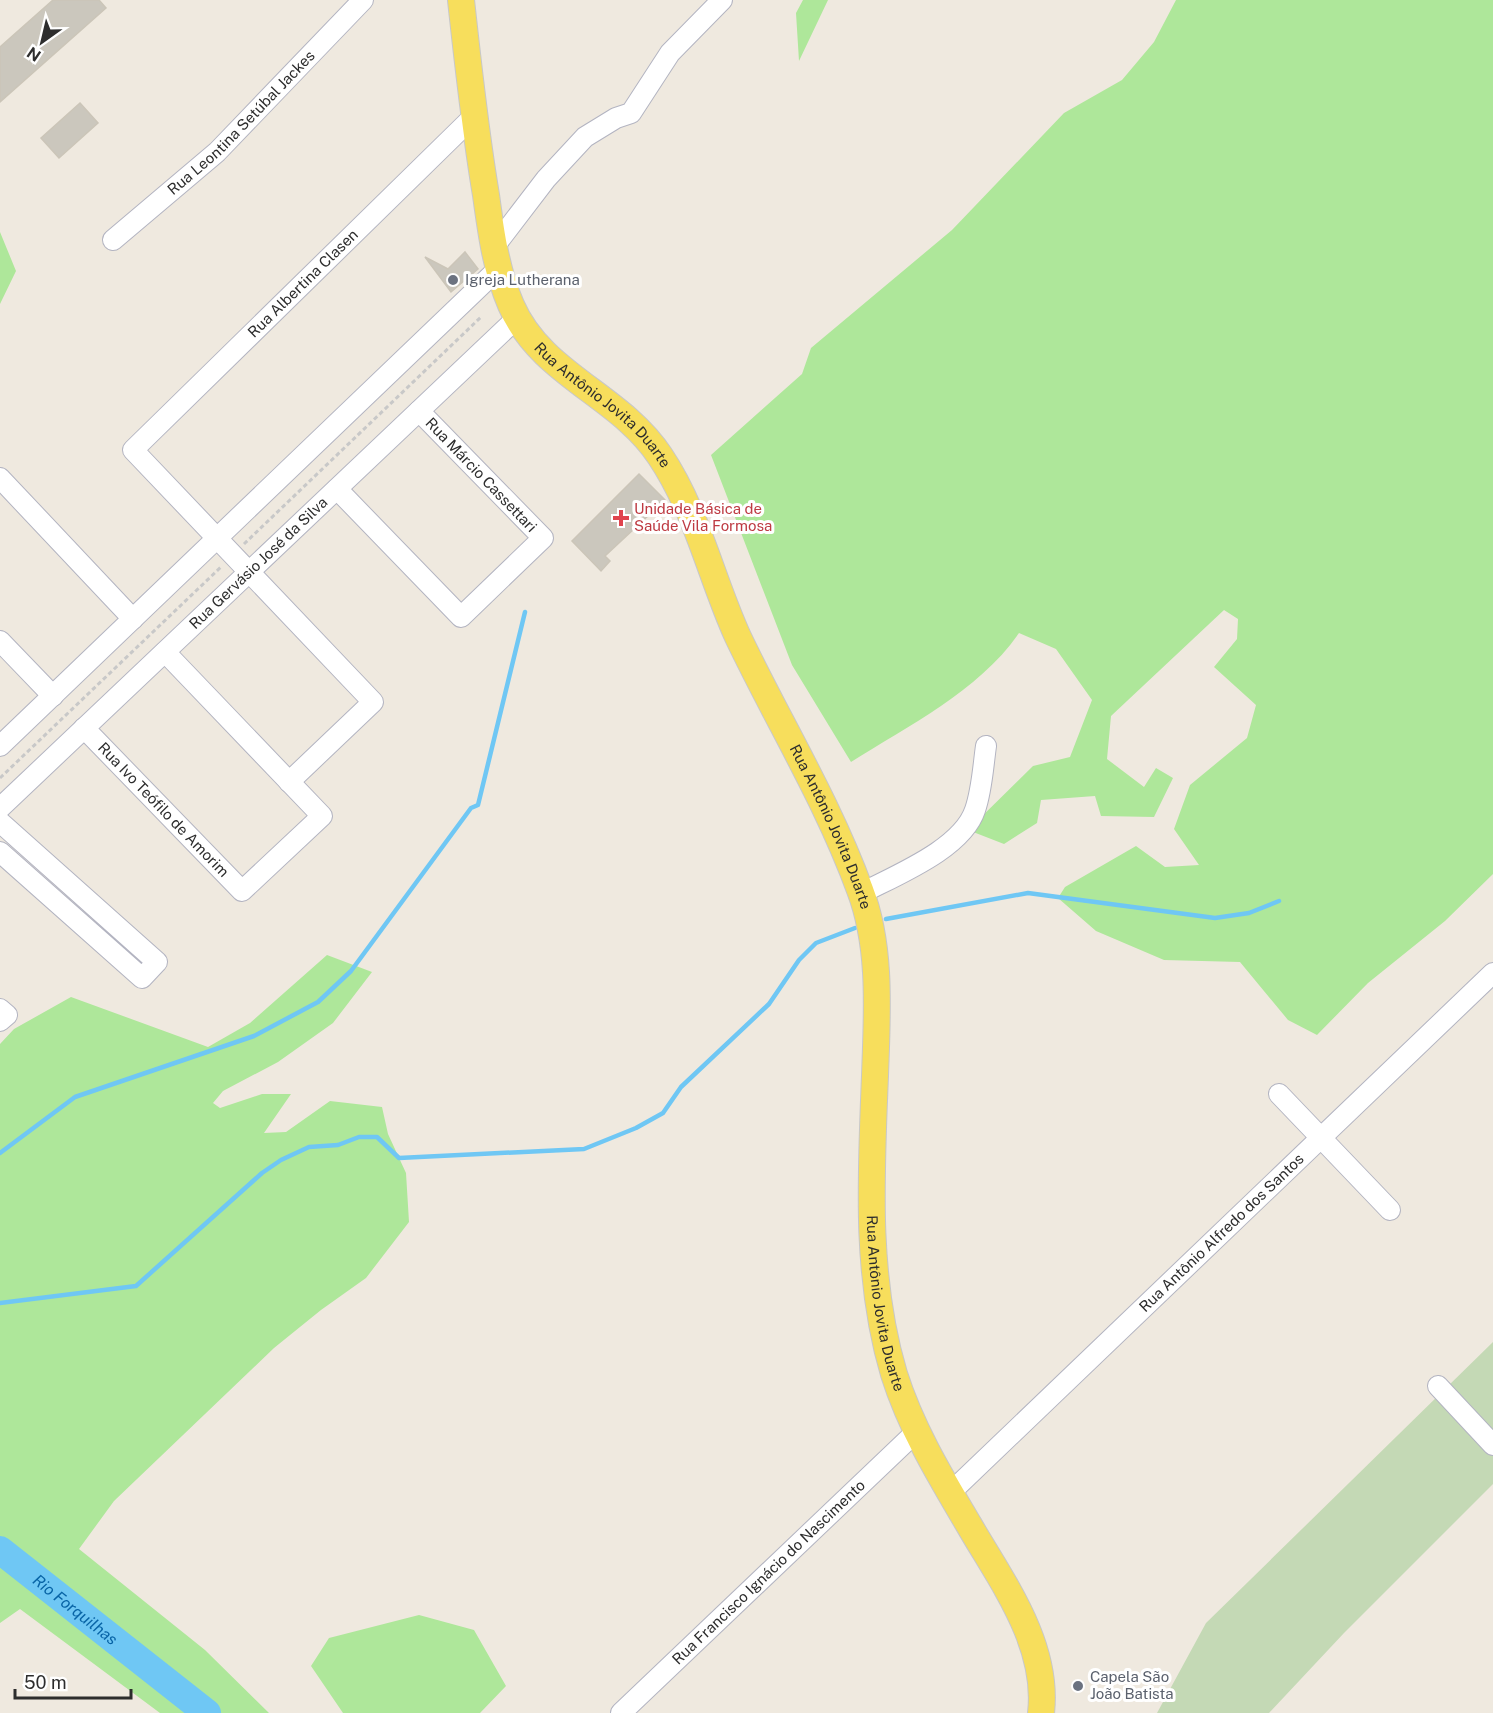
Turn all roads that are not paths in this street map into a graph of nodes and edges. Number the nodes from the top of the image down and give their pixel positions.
1 (363, 0) edge
2 (461, 0) edge
3 (722, 0) edge
4 (473, 117) junction
5 (113, 240) dead end
6 (496, 258) junction
7 (517, 318) junction
8 (419, 411) junction
9 (0, 478) edge
10 (337, 489) junction
11 (217, 538) junction
12 (249, 572) junction
13 (133, 619) junction
14 (0, 640) edge
15 (165, 652) junction
16 (53, 696) junction
17 (84, 728) junction
18 (0, 746) edge
19 (986, 746) dead end
20 (290, 782) junction
21 (0, 808) edge
22 (0, 822) edge
23 (0, 852) edge
24 (862, 893) junction
25 (1493, 973) edge
26 (1279, 1094) dead end
27 (1320, 1136) junction
28 (1390, 1210) dead end
29 (1438, 1386) dead end
30 (916, 1432) junction
31 (1493, 1445) edge
32 (950, 1493) junction
33 (621, 1713) edge
34 (1041, 1713) edge

1 - 5 street, Rua Leontina Setúbal Jackes
2 - 4 main road, Rua Antônio Jovita Duarte
3 - 6 street
4 - 6 main road, Rua Antônio Jovita Duarte
4 - 11 street, Rua Albertina Clasen
6 - 7 main road, Rua Antônio Jovita Duarte
6 - 11 street
7 - 8 street, Rua Gervásio José da Silva
7 - 24 main road, Rua Antônio Jovita Duarte
8 - 10 street, Rua Gervásio José da Silva
8 - 10 street, Rua Márcio Cassettari
9 - 13 street
10 - 12 street, Rua Gervásio José da Silva
11 - 12 street
11 - 13 street
12 - 15 street, Rua Gervásio José da Silva
12 - 20 street
13 - 16 street
14 - 16 street
15 - 17 street, Rua Gervásio José da Silva
15 - 20 street
16 - 18 street
17 - 20 street, Rua Ivo Teófilo de Amorim
17 - 21 street, Rua Gervásio José da Silva
19 - 24 street
22 - 23 street
24 - 30 main road, Rua Antônio Jovita Duarte
25 - 27 street, Rua Antônio Alfredo dos Santos
26 - 27 street
27 - 28 street
27 - 32 street, Rua Antônio Alfredo dos Santos
29 - 31 street
30 - 32 main road, Rua Antônio Jovita Duarte
30 - 33 street, Rua Francisco Ignácio do Nascimento
32 - 34 main road, Rua Antônio Jovita Duarte

